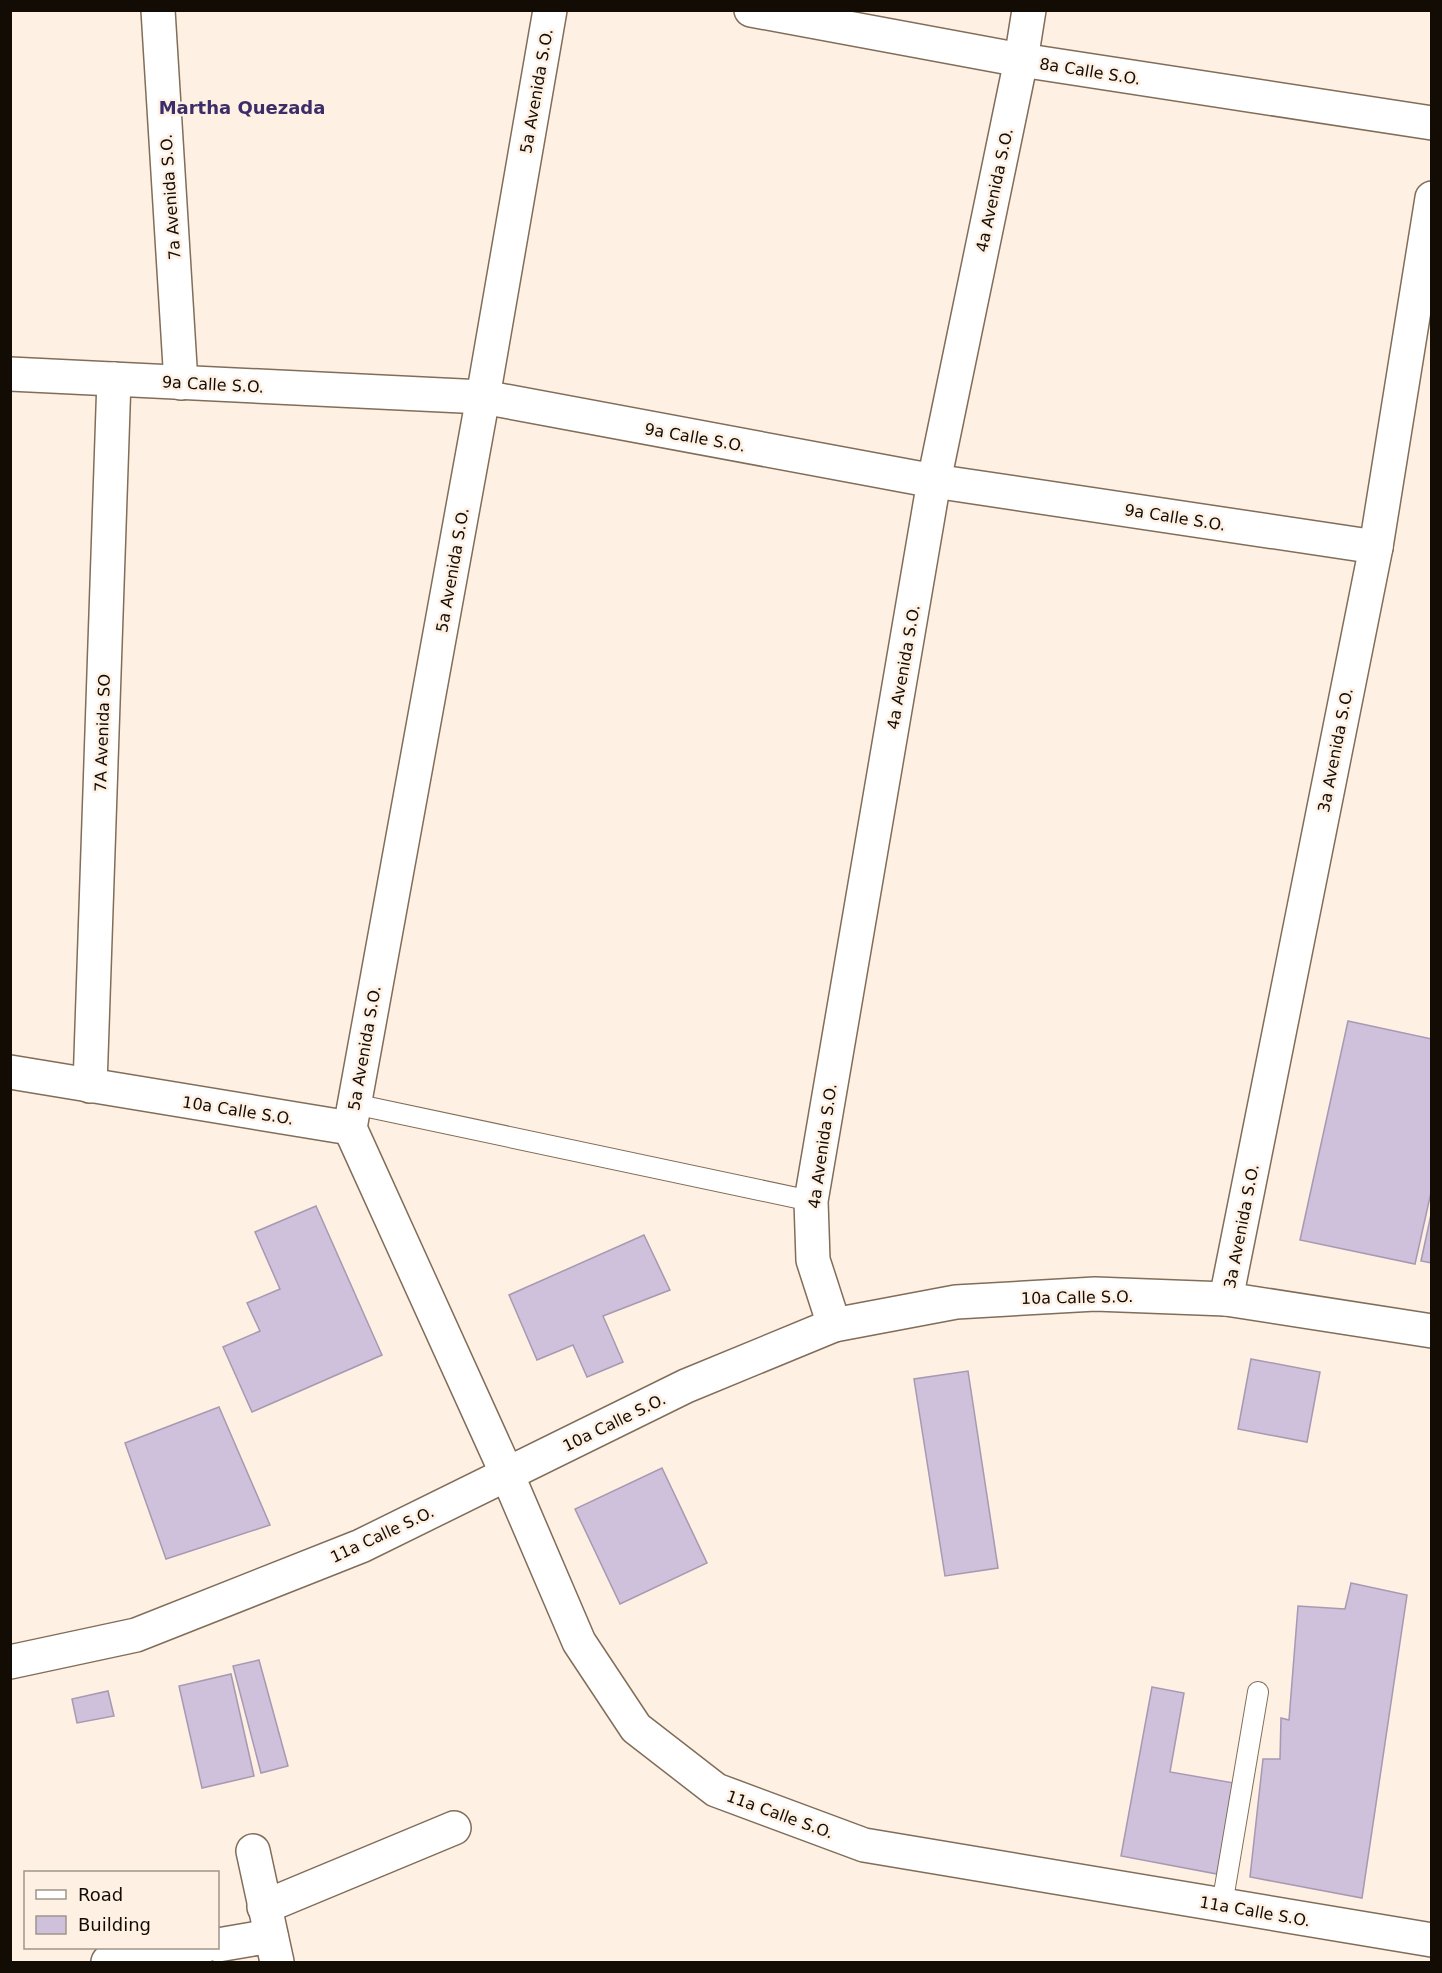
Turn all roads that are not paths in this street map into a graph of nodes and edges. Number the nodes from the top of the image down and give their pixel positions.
1 (158, 10) edge
2 (550, 10) edge
3 (751, 10) edge
4 (1029, 10) edge
5 (1021, 60) junction
6 (1431, 123) edge
7 (1431, 198) edge
8 (10, 374) edge
9 (114, 380) junction
10 (181, 382) junction
11 (483, 397) junction
12 (934, 481) junction
13 (1376, 547) junction
14 (10, 1072) edge
15 (90, 1086) junction
16 (352, 1116) junction
17 (812, 1201) junction
18 (1226, 1299) junction
19 (834, 1325) junction
20 (1431, 1331) edge
21 (507, 1474) junction
22 (10, 1662) edge
23 (1258, 1692) dead end
24 (454, 1828) dead end
25 (253, 1851) dead end
26 (1222, 1905) junction
27 (271, 1935) edge
28 (1431, 1940) edge
29 (219, 1945) edge
30 (189, 1949) edge
31 (108, 1962) edge

1 - 10 street, 7a Avenida S.O.
2 - 11 street, 5a Avenida S.O.
3 - 5 street, 8a Calle S.O.
4 - 5 street, 4a Avenida S.O.
5 - 6 street, 8a Calle S.O.
5 - 12 street, 4a Avenida S.O.
7 - 13 street, 3a Avenida S.O.
8 - 9 street, 9a Calle S.O.
9 - 10 street, 9a Calle S.O.
9 - 15 street, 7A Avenida SO
10 - 11 street, 9a Calle S.O.
11 - 12 street, 9a Calle S.O.
11 - 16 street, 5a Avenida S.O.
12 - 13 street, 9a Calle S.O.
12 - 17 street, 4a Avenida S.O.
13 - 18 street, 3a Avenida S.O.
14 - 15 street, 10a Calle S.O.
15 - 16 street, 10a Calle S.O.
16 - 17 lane
16 - 21 street
17 - 19 street, 4a Avenida S.O.
18 - 19 street, 10a Calle S.O.
18 - 20 street, 10a Calle S.O.
19 - 21 street, 10a Calle S.O.
21 - 22 street, 11a Calle S.O.
21 - 26 street, 11a Calle S.O.
23 - 26 lane
24 - 27 street
25 - 27 street
26 - 28 street, 11a Calle S.O.
27 - 29 street
30 - 31 street

